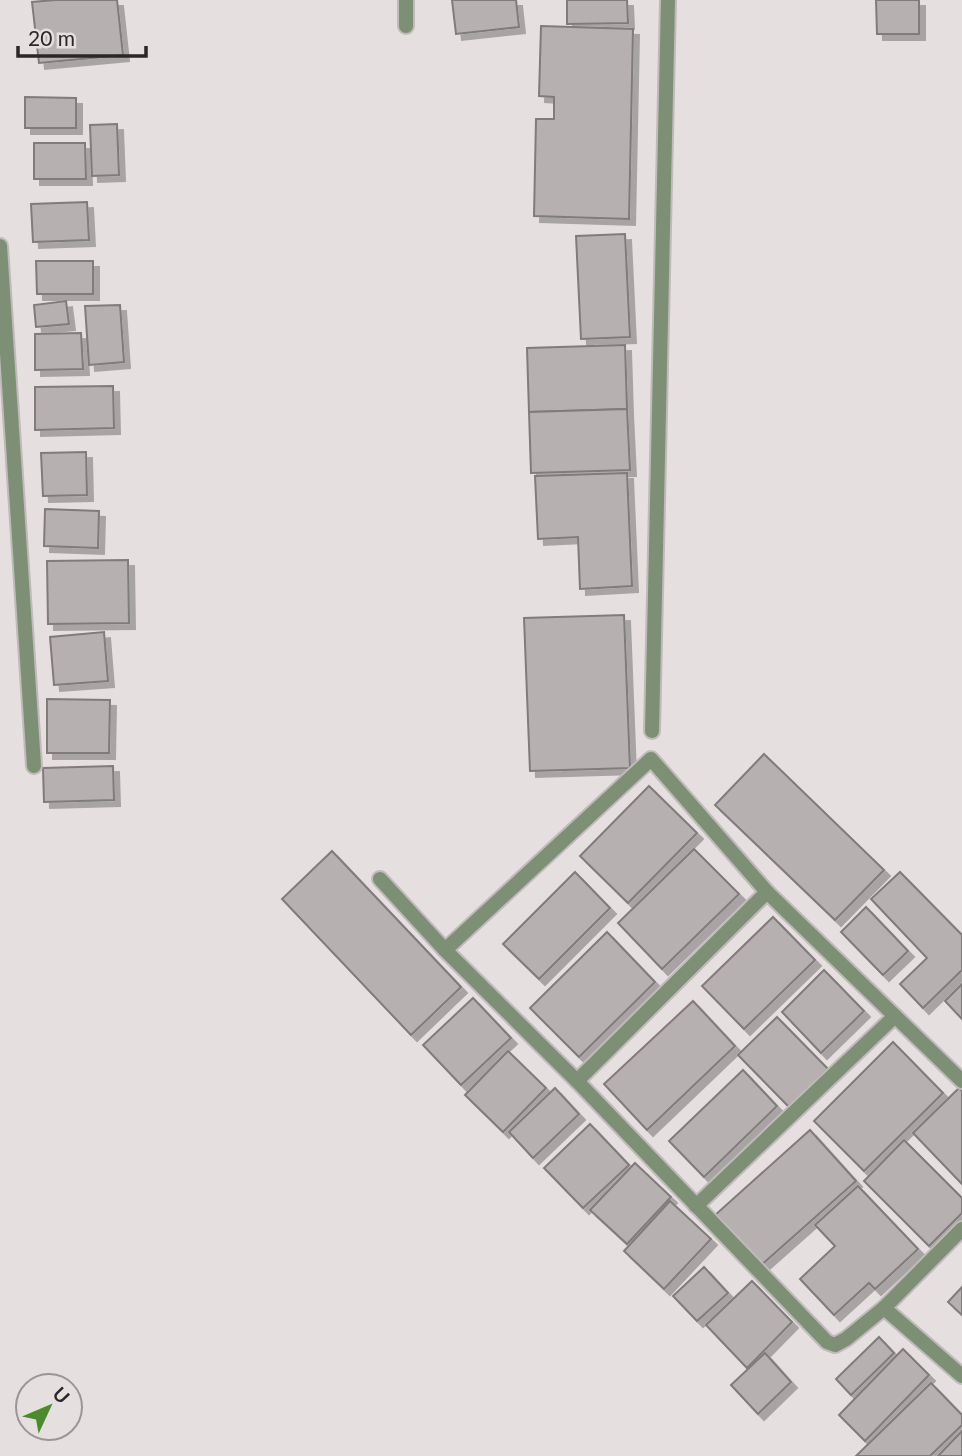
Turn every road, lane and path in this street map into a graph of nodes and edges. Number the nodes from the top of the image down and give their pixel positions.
1 (406, 0) edge
2 (668, 0) edge
3 (406, 26) dead end
4 (0, 246) edge
5 (652, 731) dead end
6 (34, 765) dead end
7 (380, 879) dead end
8 (767, 892) junction
9 (445, 950) junction
10 (895, 1017) junction
11 (962, 1081) edge
12 (577, 1082) junction
13 (696, 1206) junction
14 (962, 1229) edge
15 (884, 1308) junction
16 (962, 1376) edge

1 - 3 street
2 - 5 street
4 - 6 street
7 - 9 street
8 - 9 street
8 - 10 street
8 - 12 street
9 - 12 street
10 - 11 street
10 - 13 street
12 - 13 street
13 - 15 street
14 - 15 street
15 - 16 street

